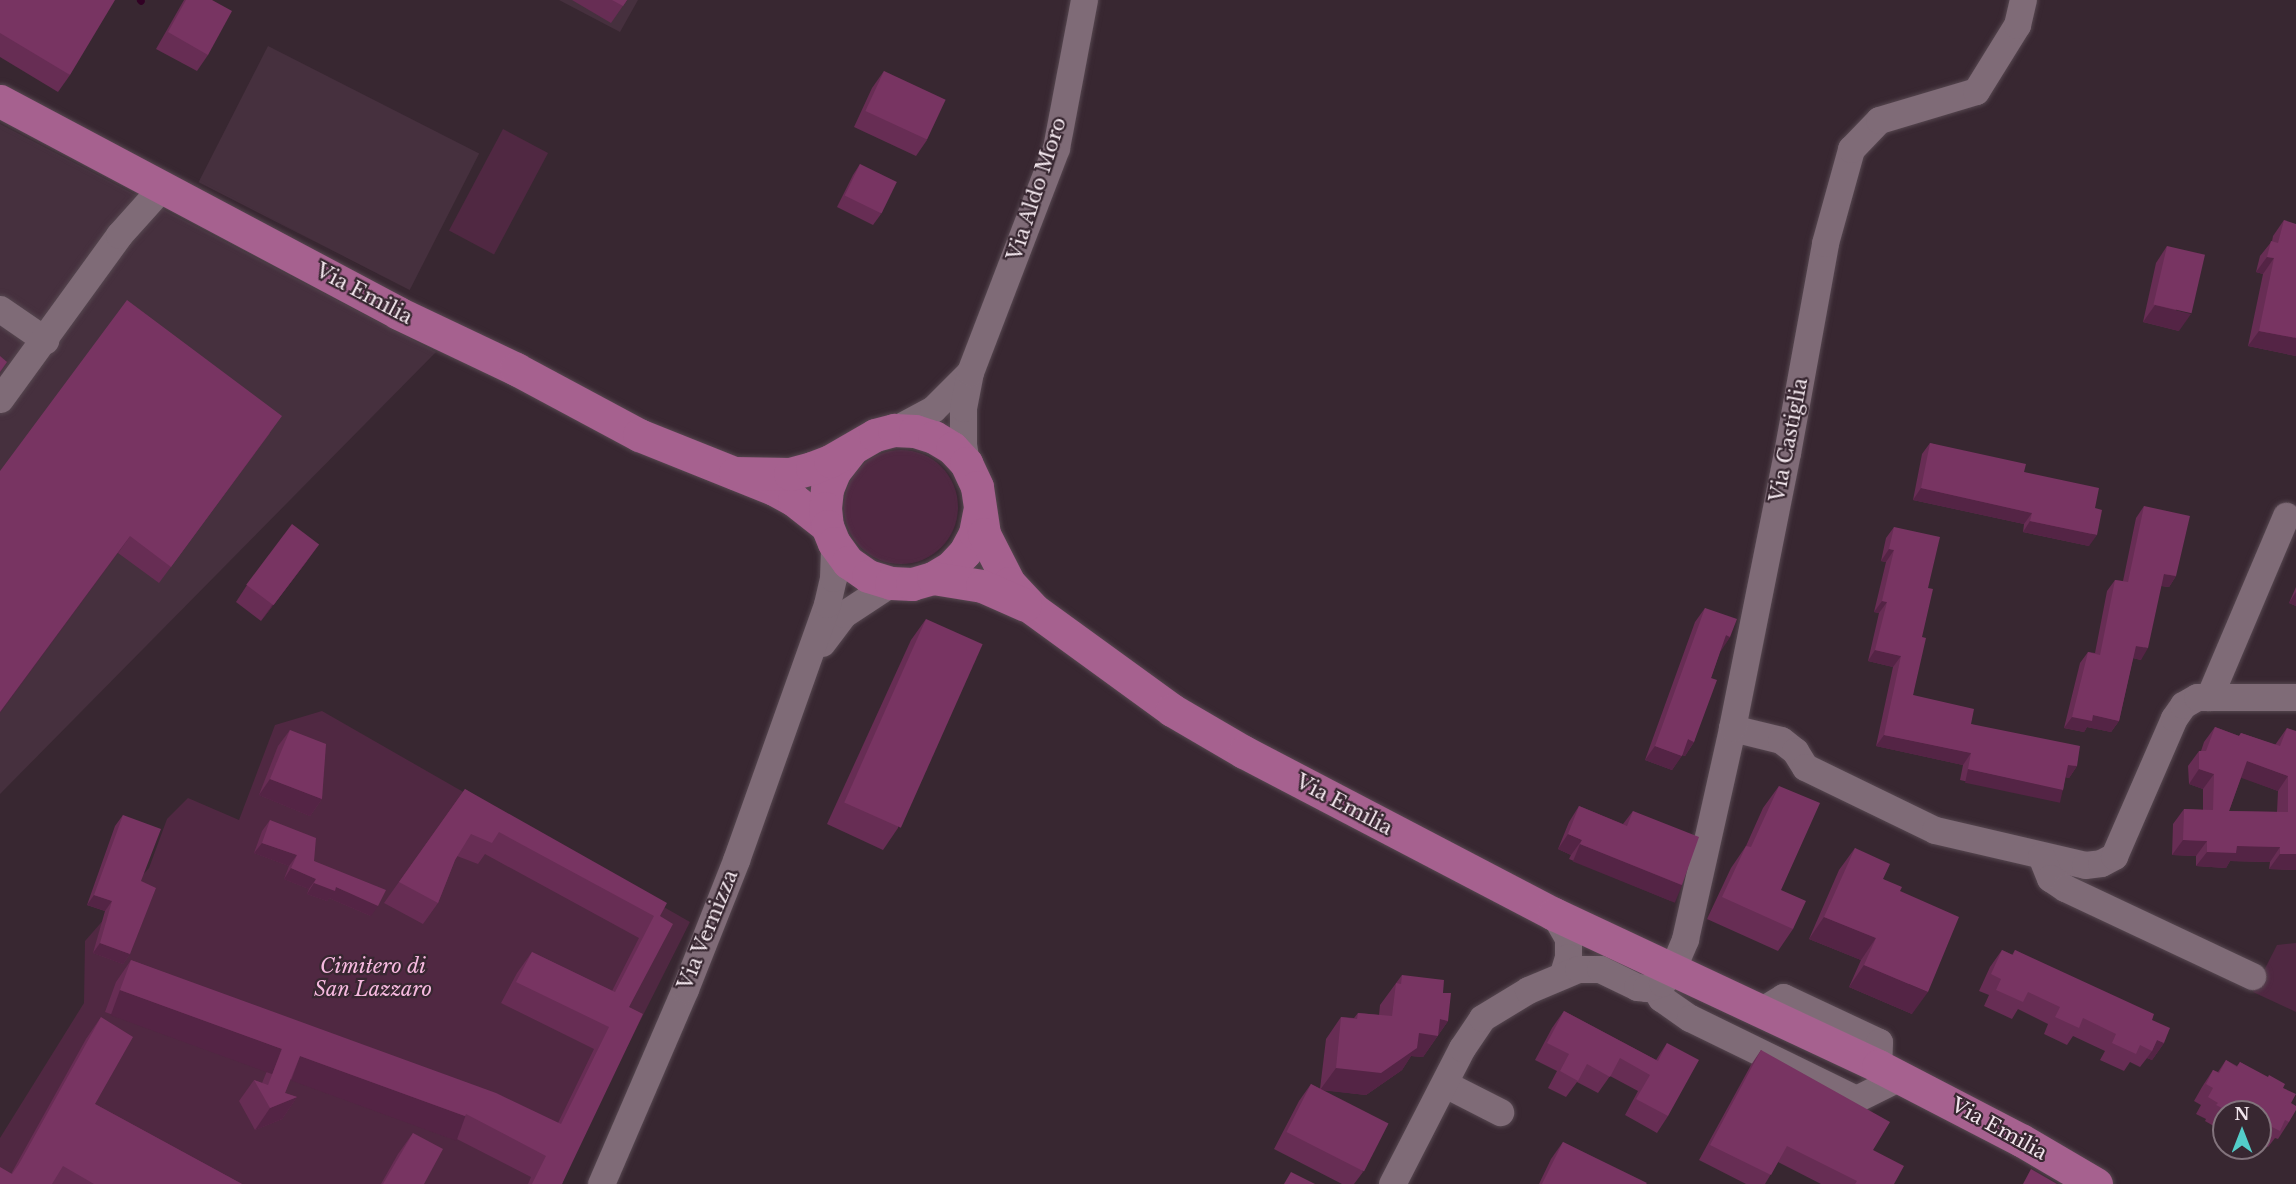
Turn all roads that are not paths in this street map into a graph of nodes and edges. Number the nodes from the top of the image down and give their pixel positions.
1 (1084, 0) edge
2 (2023, 0) edge
3 (0, 101) edge
4 (162, 187) junction
5 (0, 309) edge
6 (45, 340) junction
7 (970, 372) junction
8 (0, 399) edge
9 (894, 430) junction
10 (857, 444) junction
11 (966, 463) junction
12 (735, 473) junction
13 (979, 512) junction
14 (2286, 516) dead end
15 (831, 535) junction
16 (933, 578) junction
17 (891, 583) junction
18 (1033, 609) junction
19 (803, 672) junction
20 (2210, 697) junction
21 (2296, 697) edge
22 (1732, 728) junction
23 (2042, 856) junction
24 (1554, 914) junction
25 (1563, 973) junction
26 (2252, 976) dead end
27 (1663, 979) junction
28 (1889, 1071) junction
29 (1445, 1084) junction
30 (1500, 1112) dead end
31 (601, 1184) edge
32 (1392, 1184) edge
33 (2096, 1184) edge

1 - 7 street, Via Aldo Moro
2 - 22 street, Via Castiglia
3 - 4 main road, Via Emilia
4 - 6 street
4 - 12 main road, Via Emilia
5 - 6 street
6 - 8 street
7 - 9 street, Via Aldo Moro
7 - 11 street, Via Aldo Moro
9 - 10 main road, Via Emilia
9 - 11 main road, Via Emilia
10 - 12 main road, Via Emilia
10 - 15 main road, Via Emilia
11 - 13 main road, Via Emilia
12 - 15 main road, Via Emilia
13 - 16 main road, Via Emilia
13 - 18 main road, Via Emilia
14 - 20 street
15 - 17 main road, Via Emilia
15 - 19 street, Via Vernizza
16 - 17 main road, Via Emilia
16 - 18 main road, Via Emilia
17 - 19 street, Via Vernizza
18 - 24 main road, Via Emilia
19 - 31 street, Via Vernizza
20 - 21 street
20 - 23 street
22 - 23 street
22 - 27 street, Via Castiglia
23 - 26 street
24 - 25 street
24 - 27 main road, Via Emilia
25 - 27 street, Via Emilia
25 - 29 street, Via Emilia
27 - 28 main road, Via Emilia
27 - 28 street, Via Emilia
28 - 33 main road, Via Emilia
29 - 30 street
29 - 32 street, Via Emilia

